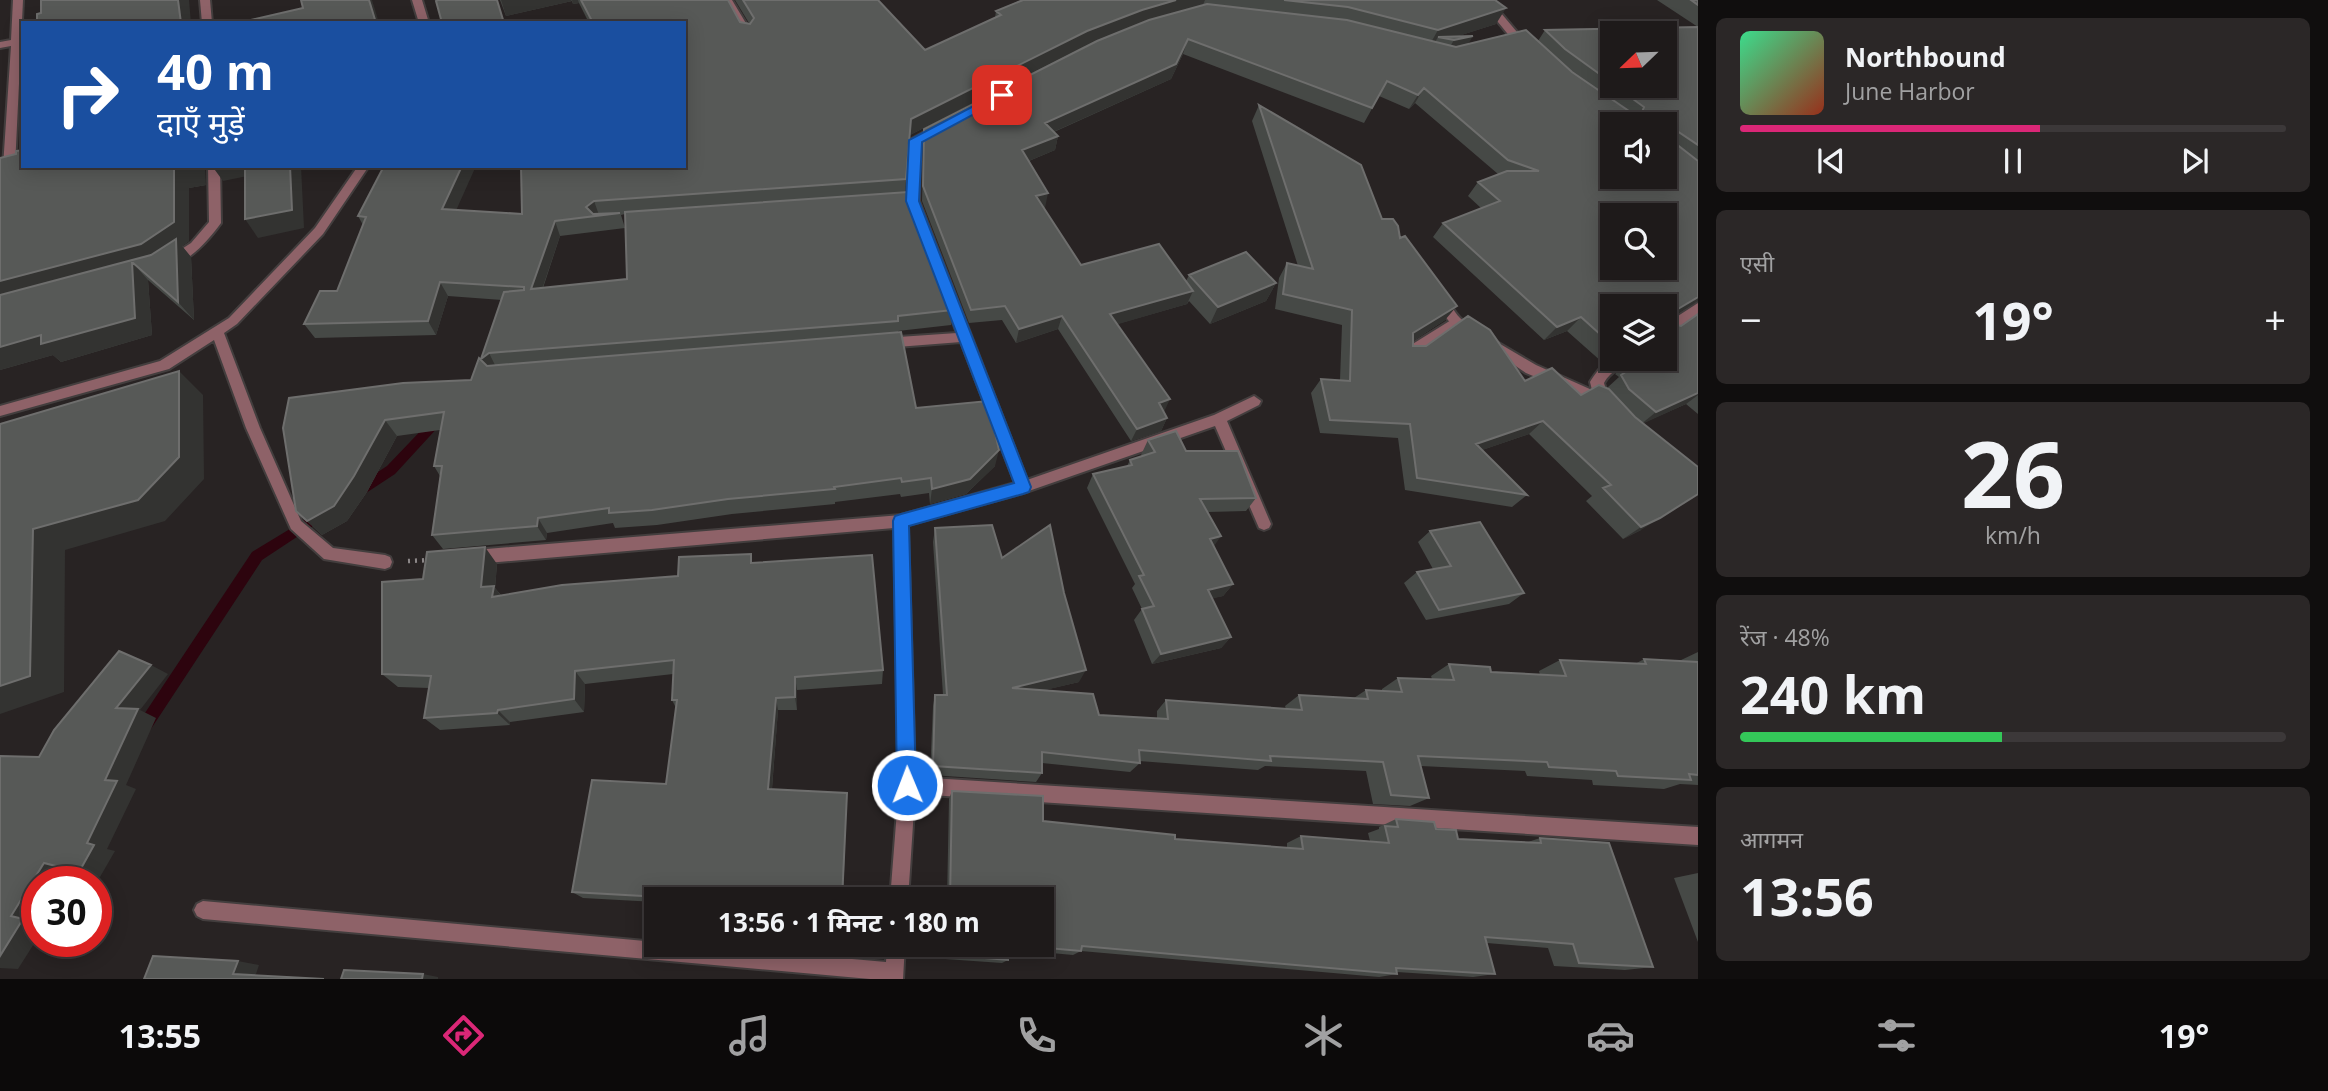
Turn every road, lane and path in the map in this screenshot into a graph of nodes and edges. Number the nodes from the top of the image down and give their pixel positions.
1 (19, 0) edge
2 (205, 0) edge
3 (417, 0) edge
4 (727, 0) edge
5 (1485, 0) edge
6 (206, 21) edge
7 (423, 21) edge
8 (748, 35) edge
9 (16, 42) junction
10 (0, 45) edge
11 (1533, 55) edge
12 (956, 120) edge
13 (4, 168) edge
14 (214, 168) edge
15 (362, 168) edge
16 (162, 268) edge
17 (1434, 291) edge
18 (1698, 308) edge
19 (1457, 322) junction
20 (1677, 323) edge
21 (217, 331) junction
22 (965, 337) junction
23 (867, 345) edge
24 (1408, 354) edge
25 (1604, 371) edge
26 (1254, 401) dead end
27 (0, 411) edge
28 (1219, 419) junction
29 (1023, 487) junction
30 (901, 521) junction
31 (1264, 524) dead end
32 (442, 559) joint
33 (386, 562) joint
34 (907, 785) junction
35 (1698, 836) edge
36 (900, 887) edge
37 (203, 910) dead end
38 (895, 957) edge
39 (894, 975) edge

1 - 9 street
2 - 6 street
3 - 7 street
4 - 8 street
5 - 11 street
9 - 10 street
9 - 13 street
12 - 22 street
14 - 16 street
15 - 21 street
17 - 19 street
18 - 20 street
19 - 24 street
19 - 25 street
21 - 27 street
21 - 33 street
22 - 23 street
22 - 29 street
26 - 28 street
28 - 29 street
28 - 31 street
29 - 30 street
30 - 32 street
30 - 34 street
32 - 33 path
34 - 35 street
34 - 36 street
37 - 39 street
38 - 39 street

